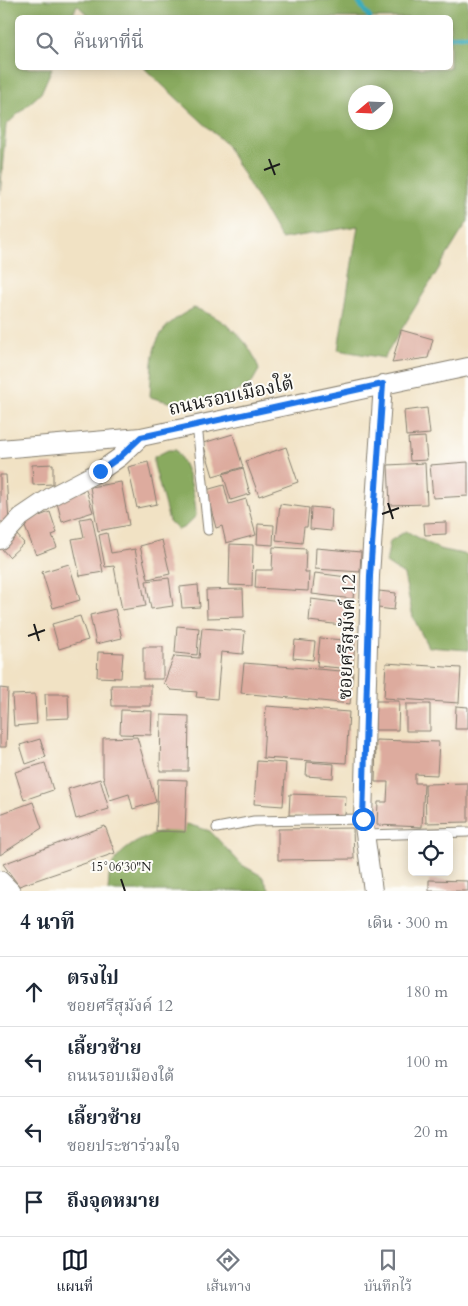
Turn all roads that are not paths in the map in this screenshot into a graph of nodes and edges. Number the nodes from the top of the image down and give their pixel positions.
1 (468, 367) edge
2 (383, 384) junction
3 (197, 425) junction
4 (141, 437) junction
5 (0, 449) edge
6 (208, 530) dead end
7 (0, 540) edge
8 (365, 827) junction
9 (217, 828) dead end
10 (468, 832) edge
11 (0, 880) edge
12 (11, 891) edge
13 (373, 891) edge

1 - 2 street, ถนนรอบเมืองใต้
2 - 3 street, ถนนรอบเมืองใต้
2 - 8 street, ซอยศรีสุมังค์ 12
3 - 4 street, ถนนรอบเมืองใต้
3 - 6 lane
4 - 5 street, ถนนรอบเมืองใต้
4 - 7 street
8 - 9 lane
8 - 10 lane
8 - 13 street, ซอยศรีสุมังค์ 12
11 - 12 street

